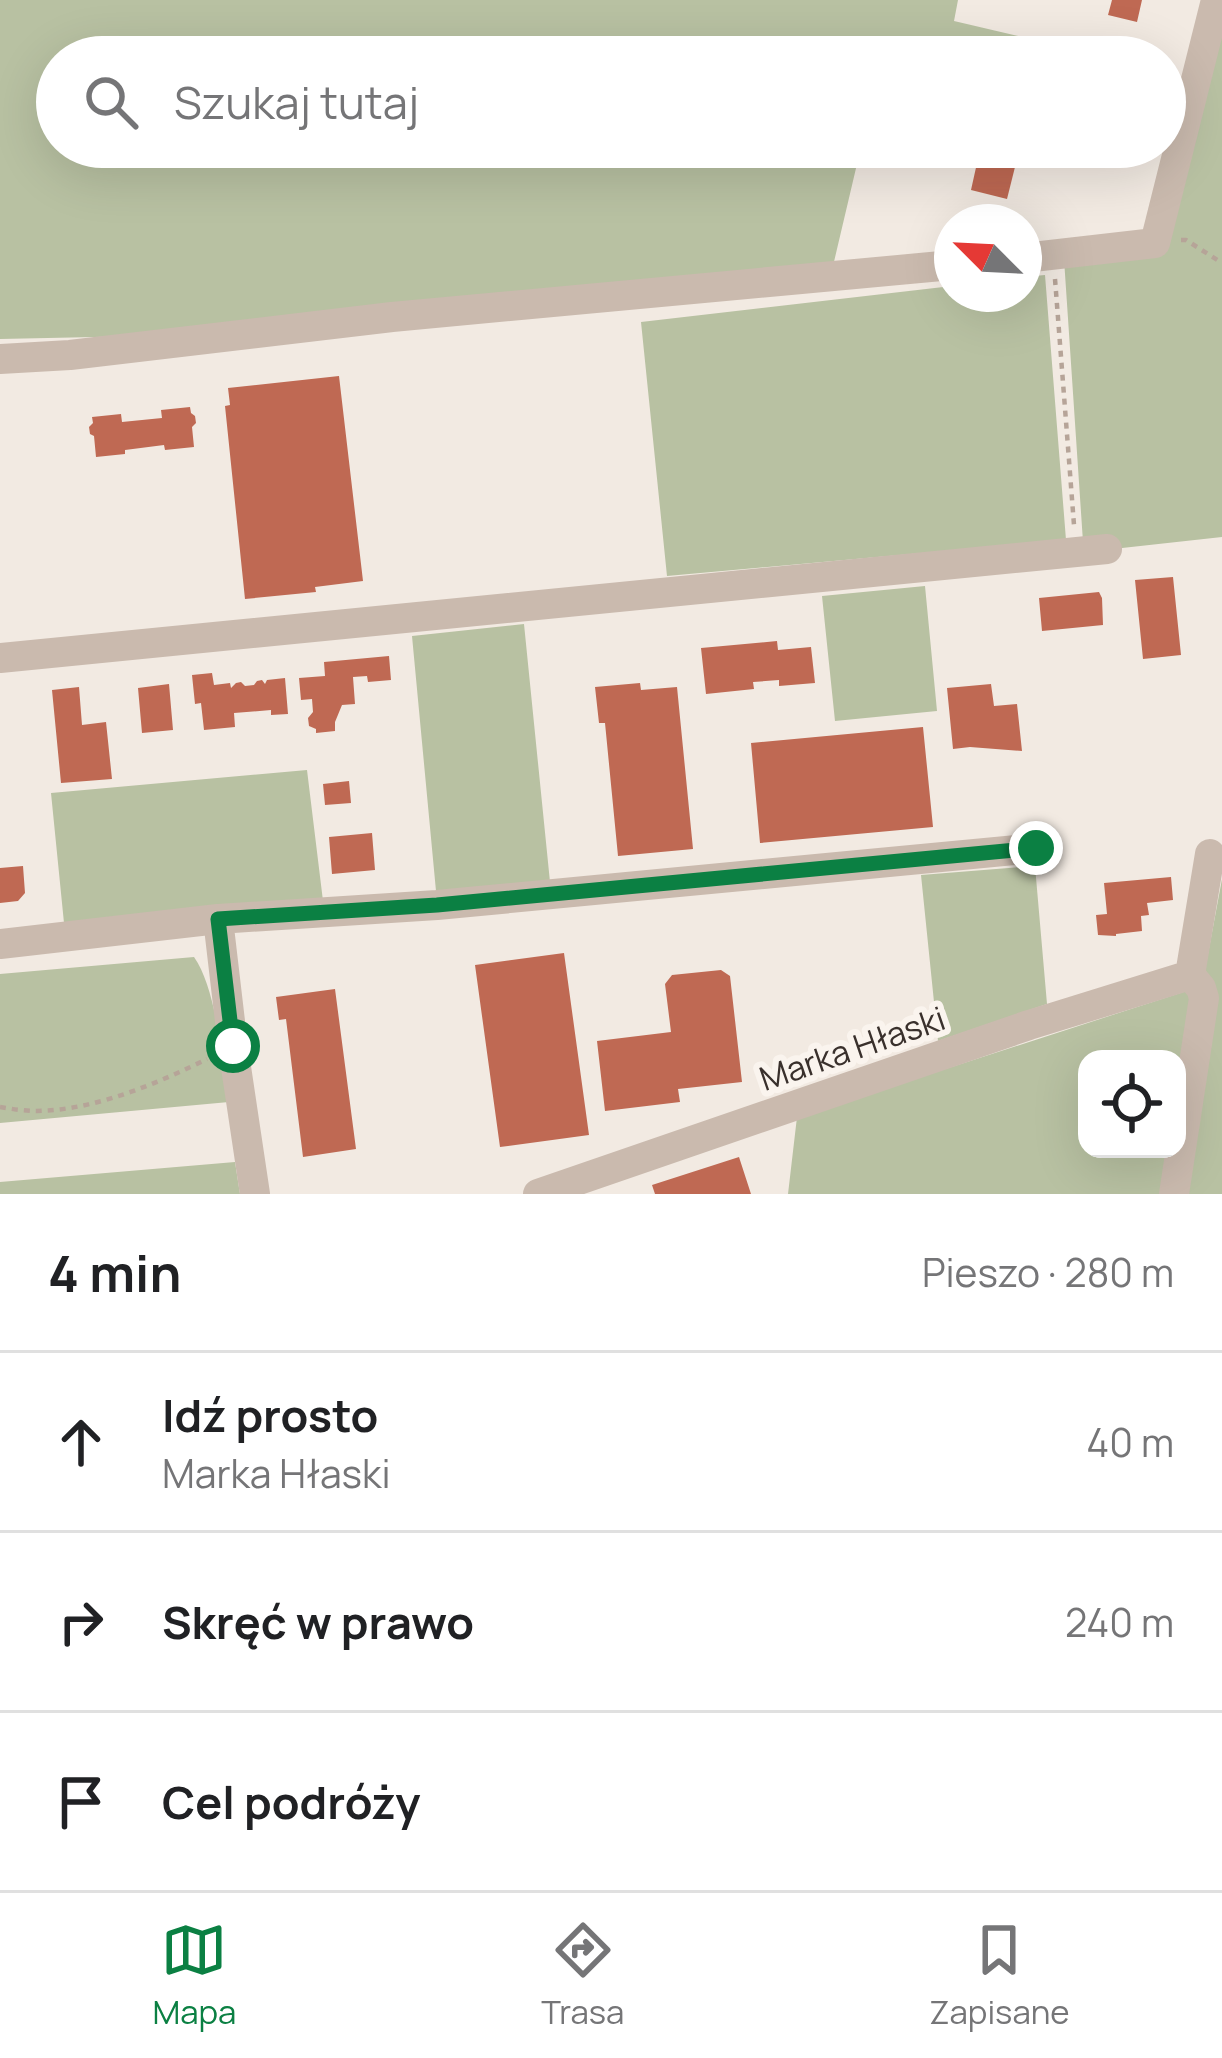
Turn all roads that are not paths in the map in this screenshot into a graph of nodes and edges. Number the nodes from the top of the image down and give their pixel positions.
1 (1216, 0) edge
2 (1186, 120) edge
3 (1174, 168) edge
4 (1042, 256) edge
5 (934, 267) edge
6 (0, 359) edge
7 (1092, 550) road end
8 (0, 658) edge
9 (1036, 848) dead end
10 (1210, 854) dead end
11 (218, 919) junction
12 (0, 944) edge
13 (1190, 975) junction
14 (255, 1194) edge
15 (538, 1194) edge
16 (1174, 1194) edge

1 - 2 street
3 - 4 street
5 - 6 street
7 - 8 street
9 - 11 street
10 - 13 street
11 - 12 street
11 - 14 street
13 - 15 street, Marka Hłaski
13 - 16 street

